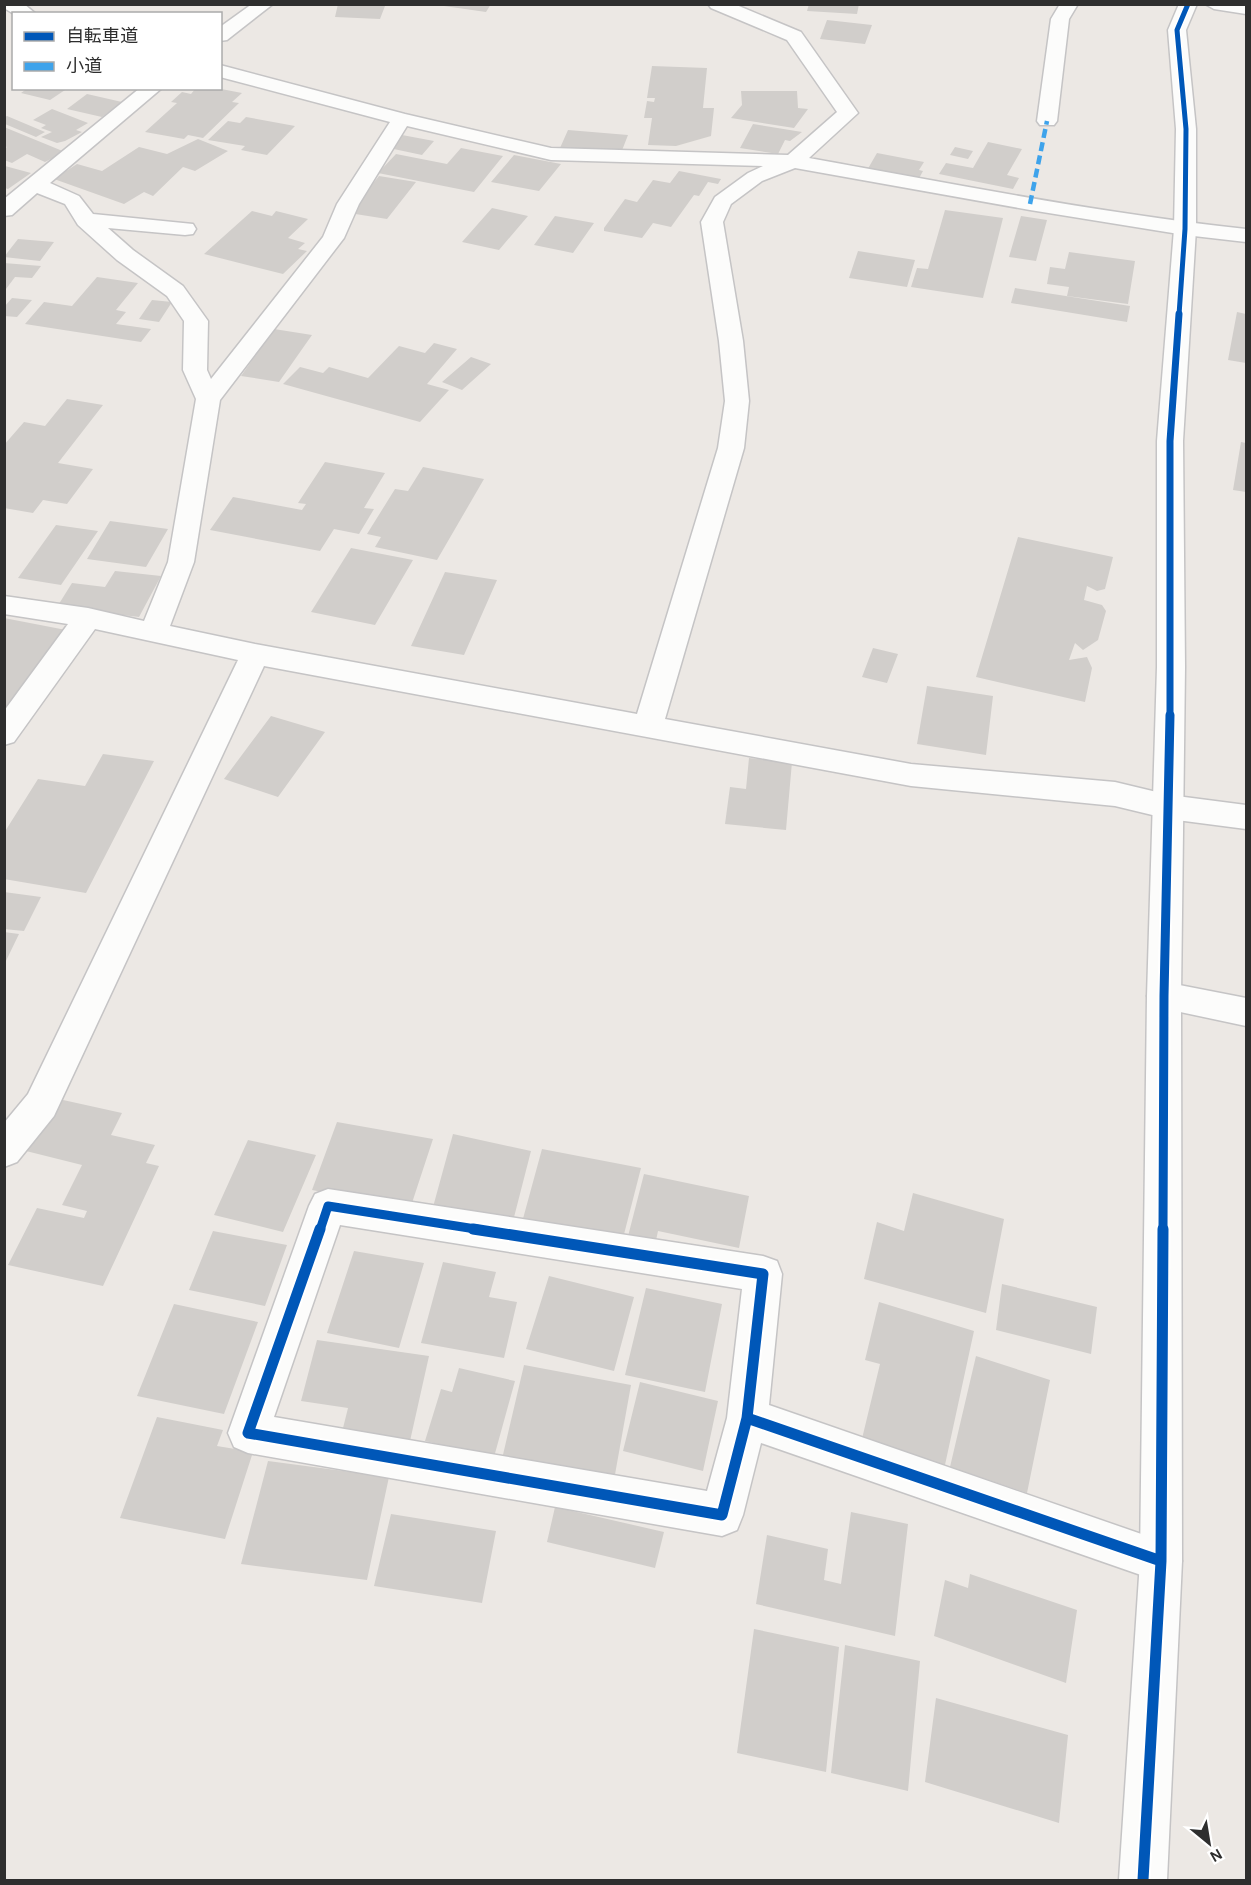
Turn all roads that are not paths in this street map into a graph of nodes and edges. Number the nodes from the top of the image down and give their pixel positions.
1 (10, 4) edge
2 (264, 4) edge
3 (717, 4) edge
4 (1069, 4) edge
5 (1188, 4) edge
6 (1214, 4) edge
7 (1233, 4) edge
8 (1246, 7) edge
9 (24, 12) edge
10 (222, 35) edge
11 (222, 72) edge
12 (151, 90) edge
13 (402, 119) junction
14 (1047, 121) dead end
15 (794, 161) junction
16 (36, 185) junction
17 (4, 210) edge
18 (86, 220) junction
19 (185, 229) dead end
20 (1185, 229) junction
21 (1246, 236) edge
22 (208, 399) junction
23 (4, 606) edge
24 (88, 618) junction
25 (154, 632) junction
26 (255, 654) junction
27 (648, 727) junction
28 (4, 734) edge
29 (1169, 807) junction
30 (1246, 817) edge
31 (1164, 996) junction
32 (1246, 1012) edge
33 (4, 1151) edge
34 (747, 1418) junction
35 (1161, 1561) junction
36 (1143, 1881) edge

1 - 9 street
2 - 10 street
3 - 15 street
4 - 14 street
5 - 20 street
6 - 8 street
7 - 8 street
11 - 13 street
12 - 16 street
13 - 15 street
13 - 22 street
15 - 20 street
15 - 27 street
16 - 17 street
16 - 18 street
18 - 19 street
18 - 22 street
20 - 21 street
20 - 29 street
22 - 25 street
23 - 24 street
24 - 25 street
24 - 28 street
25 - 26 street
26 - 27 street
26 - 33 street
27 - 29 street
29 - 30 street
29 - 31 street
31 - 32 street
31 - 35 street
34 - 34 street
34 - 35 street
35 - 36 street

